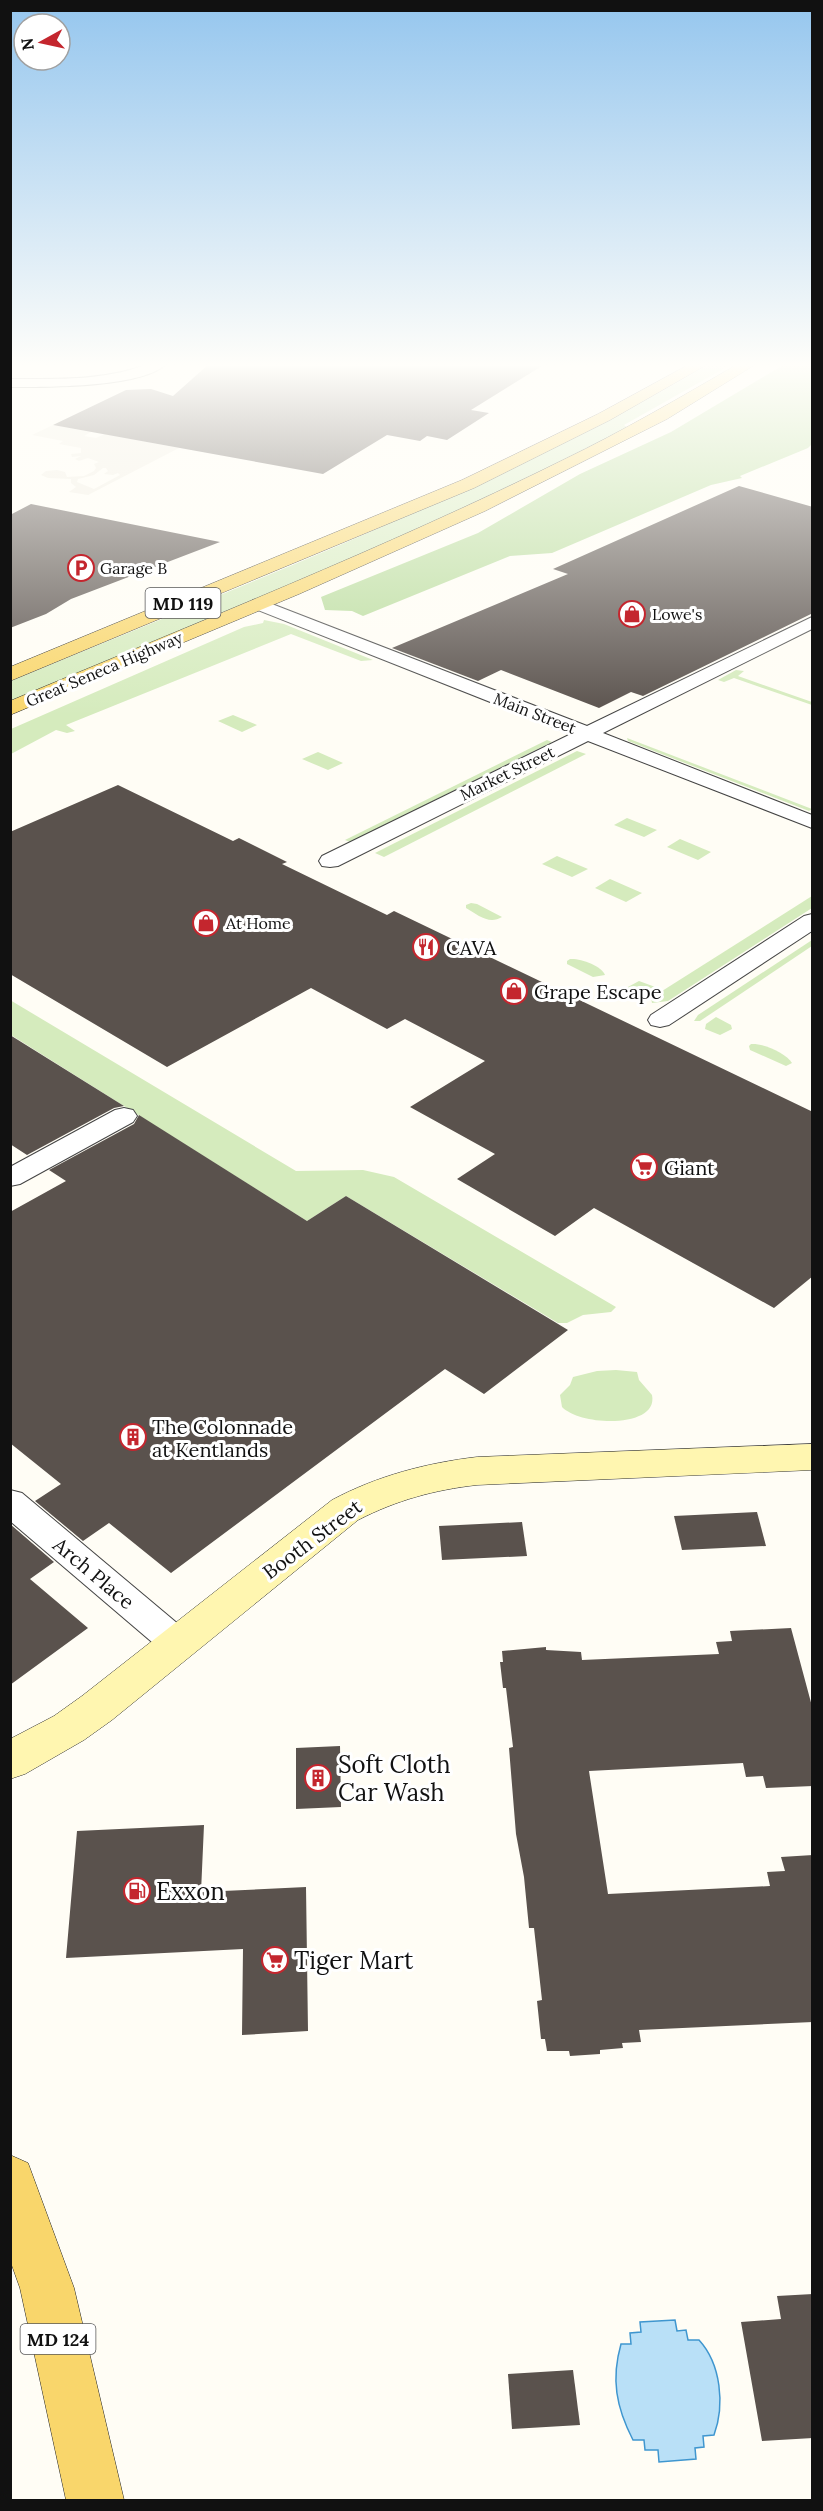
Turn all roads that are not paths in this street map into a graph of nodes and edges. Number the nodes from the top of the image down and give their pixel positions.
1 (474, 481) edge
2 (534, 481) edge
3 (258, 604) junction
4 (813, 622) edge
5 (10, 675) edge
6 (10, 709) edge
7 (588, 733) junction
8 (813, 822) edge
9 (330, 861) dead end
10 (813, 921) edge
11 (660, 1020) dead end
12 (124, 1116) dead end
13 (10, 1178) edge
14 (813, 1457) edge
15 (10, 1502) edge
16 (178, 1644) junction
17 (10, 1761) edge
18 (10, 2181) edge
19 (95, 2500) edge

1 - 5 main road, Great Seneca Highway / MD 119
2 - 3 main road, Great Seneca Highway / MD 119
3 - 6 main road, Great Seneca Highway / MD 119
3 - 7 street, Main Street
4 - 7 street, Market Street
7 - 8 street, Main Street
7 - 9 street, Market Street
10 - 11 street
12 - 13 street
14 - 16 street, Booth Street
15 - 16 street, Arch Place
16 - 17 street, Booth Street
18 - 19 main road, MD 124

